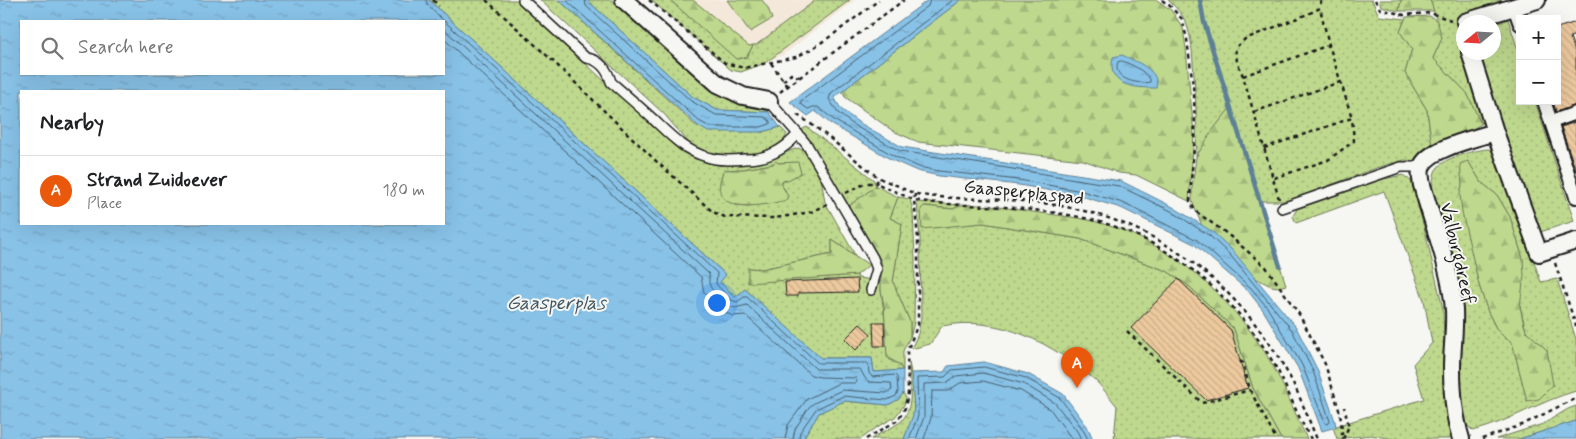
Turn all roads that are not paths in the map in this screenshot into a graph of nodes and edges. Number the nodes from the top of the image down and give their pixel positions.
1 (524, 0) edge
2 (624, 0) edge
3 (1537, 0) edge
4 (1514, 7) junction
5 (1491, 15) edge
6 (1517, 15) edge
7 (1472, 60) edge
8 (769, 101) joint
9 (1545, 105) edge
10 (1576, 113) edge
11 (1551, 122) junction
12 (1495, 132) junction
13 (798, 134) junction
14 (1421, 167) junction
15 (1576, 197) edge
16 (1282, 208) road end
17 (1576, 241) edge
18 (871, 290) dead end
19 (1461, 439) edge

1 - 13 lane
2 - 8 street
3 - 4 street
4 - 5 street
4 - 6 street
7 - 12 street
8 - 13 lane
9 - 11 street
10 - 11 street
11 - 15 street
12 - 14 street
12 - 17 street
13 - 18 lane
14 - 16 lane
14 - 19 street, Valburgdreef

